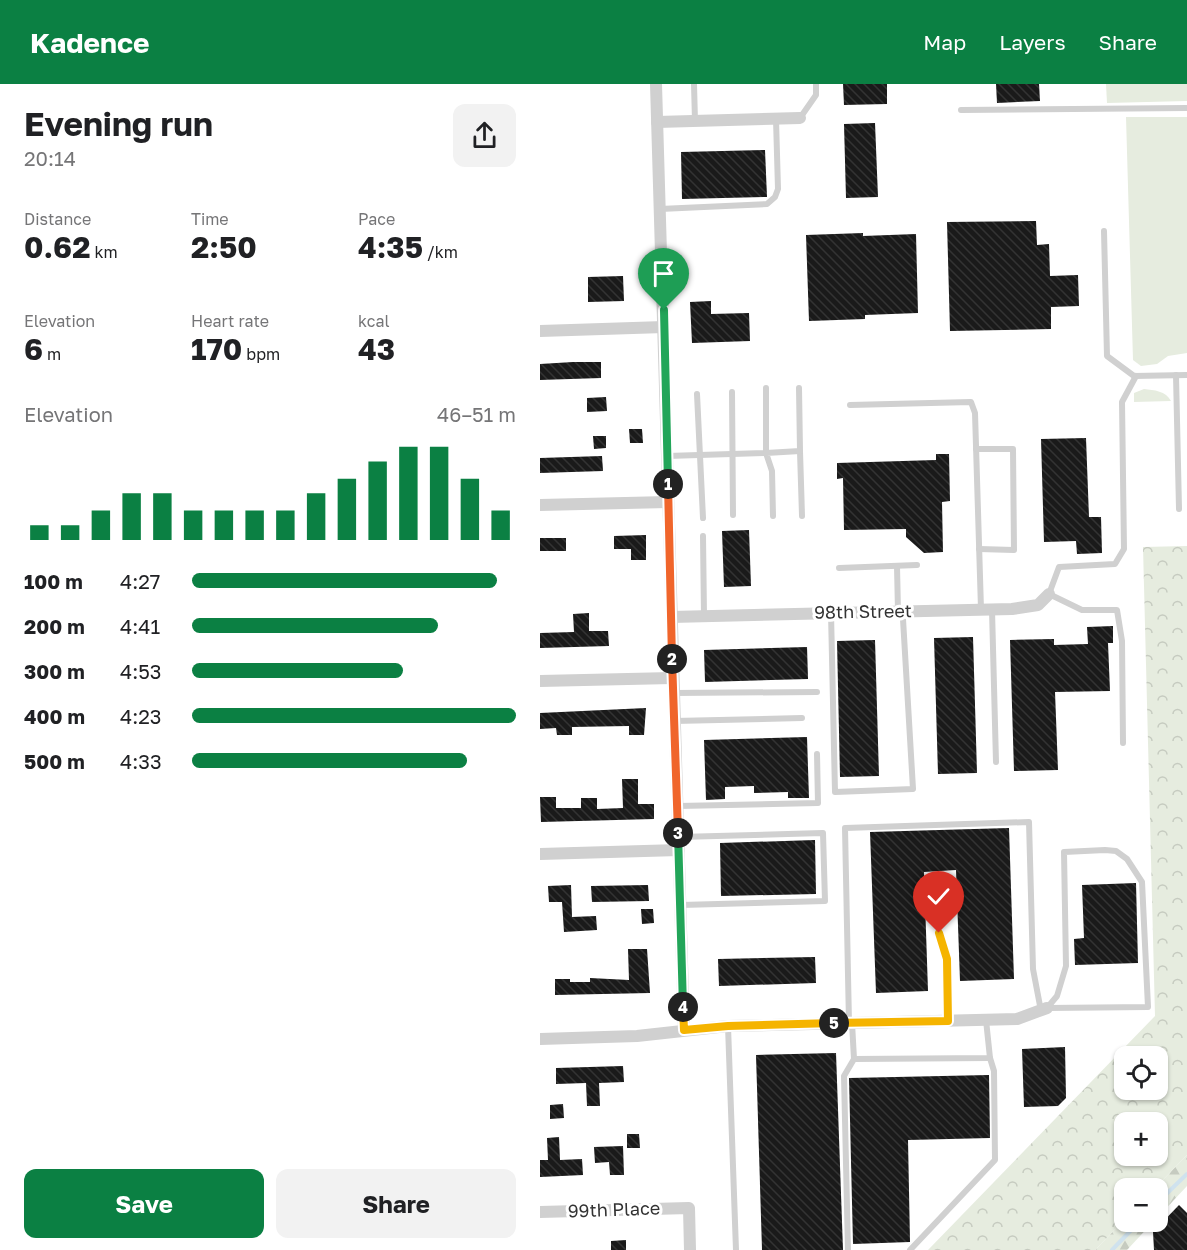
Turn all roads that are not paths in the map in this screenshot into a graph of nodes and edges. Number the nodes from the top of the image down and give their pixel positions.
1 (656, 84) edge
2 (694, 84) edge
3 (816, 84) edge
4 (1187, 108) edge
5 (961, 110) dead end
6 (800, 118) joint
7 (776, 119) junction
8 (695, 121) junction
9 (657, 122) junction
10 (660, 208) junction
11 (1104, 231) dead end
12 (664, 327) junction
13 (540, 331) edge
14 (1176, 375) junction
15 (1187, 375) edge
16 (1136, 376) junction
17 (766, 388) dead end
18 (800, 388) dead end
19 (732, 392) dead end
20 (697, 394) dead end
21 (850, 405) dead end
22 (976, 449) junction
23 (800, 451) junction
24 (766, 453) junction
25 (733, 454) junction
26 (700, 455) junction
27 (667, 456) junction
28 (668, 502) junction
29 (540, 506) edge
30 (1179, 509) dead end
31 (733, 515) dead end
32 (773, 516) dead end
33 (802, 516) dead end
34 (703, 518) dead end
35 (703, 536) dead end
36 (979, 549) junction
37 (916, 565) dead end
38 (897, 566) junction
39 (839, 568) dead end
40 (1049, 594) junction
41 (986, 610) junction
42 (898, 612) junction
43 (831, 613) junction
44 (704, 616) junction
45 (671, 617) junction
46 (672, 678) junction
47 (540, 681) edge
48 (817, 692) dead end
49 (673, 693) junction
50 (802, 718) dead end
51 (674, 721) junction
52 (1123, 743) dead end
53 (817, 754) dead end
54 (996, 762) dead end
55 (677, 806) junction
56 (678, 837) junction
57 (679, 850) junction
58 (540, 855) edge
59 (941, 890) dead end
60 (681, 905) junction
61 (1044, 1010) junction
62 (986, 1020) junction
63 (948, 1021) junction
64 (851, 1023) junction
65 (728, 1026) junction
66 (684, 1030) junction
67 (540, 1039) edge
68 (990, 1058) junction
69 (854, 1059) junction
70 (540, 1212) edge
71 (690, 1250) edge
72 (736, 1250) edge
73 (848, 1250) edge
74 (910, 1250) edge

1 - 9 street
2 - 8 lane
3 - 6 lane
4 - 5 lane
6 - 7 street
7 - 8 street
7 - 10 lane
8 - 9 street
9 - 10 street
10 - 12 street
11 - 16 lane
12 - 13 street
12 - 27 street
14 - 15 lane
14 - 16 lane
14 - 30 lane
16 - 40 lane
17 - 24 lane
18 - 23 lane
19 - 25 lane
20 - 26 lane
21 - 22 lane
22 - 36 lane
22 - 36 lane
23 - 24 lane
23 - 33 lane
24 - 25 lane
24 - 32 lane
25 - 26 lane
25 - 31 lane
26 - 27 lane
26 - 34 lane
27 - 28 street
28 - 29 street
28 - 45 street
35 - 44 lane
36 - 41 lane
37 - 38 lane
38 - 39 lane
38 - 42 lane
40 - 41 street, 98th Street
40 - 52 lane
41 - 42 street, 98th Street
41 - 54 lane
42 - 43 street, 98th Street
42 - 43 lane
43 - 44 street, 98th Street
44 - 45 street, 98th Street
45 - 46 street
46 - 47 street
46 - 49 street
48 - 49 lane
49 - 51 street
50 - 51 lane
51 - 55 street
53 - 55 lane
55 - 56 street
56 - 57 street
56 - 60 lane
57 - 58 street
57 - 60 street
59 - 63 lane
60 - 66 street
61 - 61 lane
61 - 62 street
61 - 64 lane
62 - 63 street
62 - 68 lane
63 - 64 street
64 - 65 street
64 - 69 lane
65 - 66 street
65 - 72 lane
66 - 67 street
68 - 69 lane
68 - 74 lane
69 - 73 lane
70 - 71 street, 99th Place

